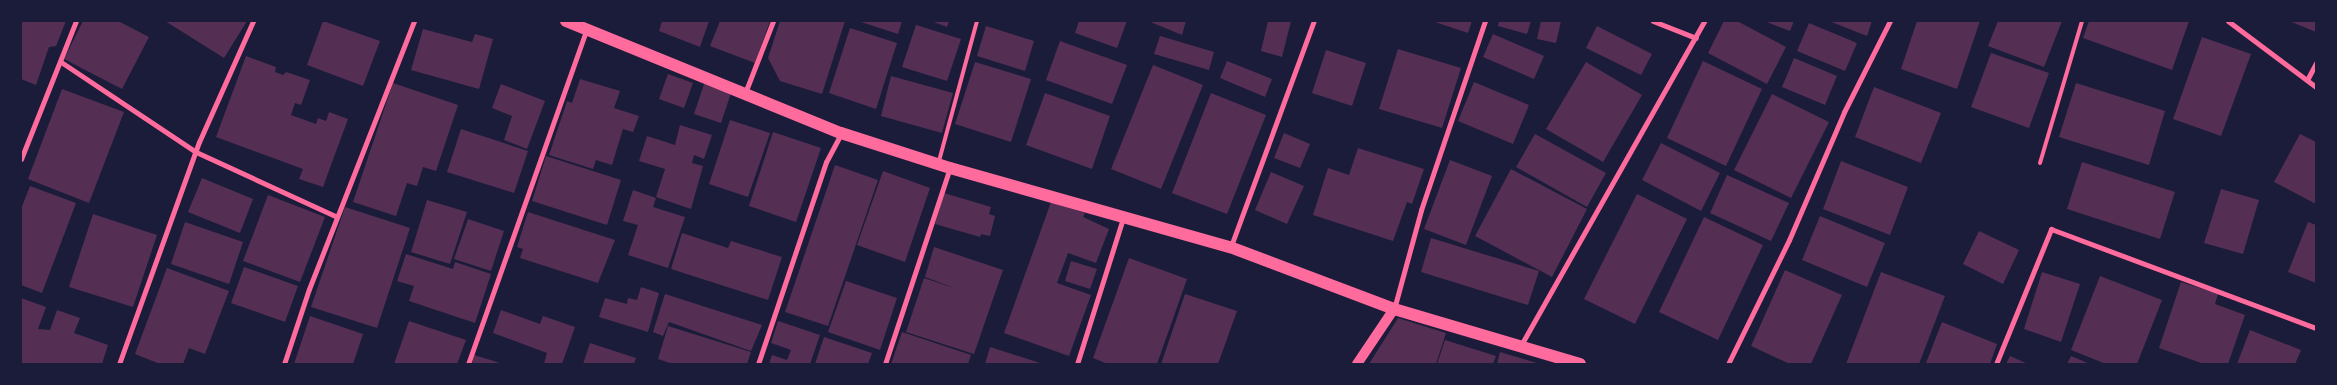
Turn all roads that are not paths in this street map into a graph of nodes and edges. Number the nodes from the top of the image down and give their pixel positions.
1 (76, 21) edge
2 (253, 21) edge
3 (414, 21) edge
4 (566, 21) edge
5 (773, 21) edge
6 (977, 21) edge
7 (1314, 21) edge
8 (1485, 21) edge
9 (1653, 21) edge
10 (1704, 21) edge
11 (1890, 21) edge
12 (2082, 21) edge
13 (2228, 21) edge
14 (586, 31) junction
15 (1696, 38) junction
16 (61, 62) junction
17 (2316, 64) edge
18 (2307, 80) junction
19 (2316, 86) edge
20 (745, 94) junction
21 (841, 134) junction
22 (196, 152) junction
23 (21, 159) edge
24 (2040, 163) dead end
25 (944, 166) junction
26 (337, 217) junction
27 (1124, 218) junction
28 (1230, 247) junction
29 (1394, 309) junction
30 (2316, 328) edge
31 (1521, 345) junction
32 (1576, 363) edge
33 (119, 364) edge
34 (284, 364) edge
35 (468, 364) edge
36 (758, 364) edge
37 (886, 364) edge
38 (1077, 364) edge
39 (1357, 364) edge
40 (1728, 364) edge
41 (1996, 364) edge

1 - 16 street
2 - 22 street
3 - 26 street
4 - 14 main road
5 - 20 street
6 - 25 lane
7 - 28 street
8 - 29 street
9 - 15 street
10 - 15 street
11 - 40 street
12 - 24 lane
13 - 18 street
14 - 20 main road
14 - 35 street
15 - 31 street
16 - 22 street
16 - 23 street
17 - 18 street
18 - 19 street
20 - 21 main road
21 - 25 main road
21 - 36 street
22 - 26 street
22 - 33 street
25 - 27 main road
25 - 37 street
26 - 34 street
27 - 28 main road
27 - 38 street
28 - 29 main road
29 - 31 main road
29 - 39 main road
30 - 41 street
31 - 32 main road

